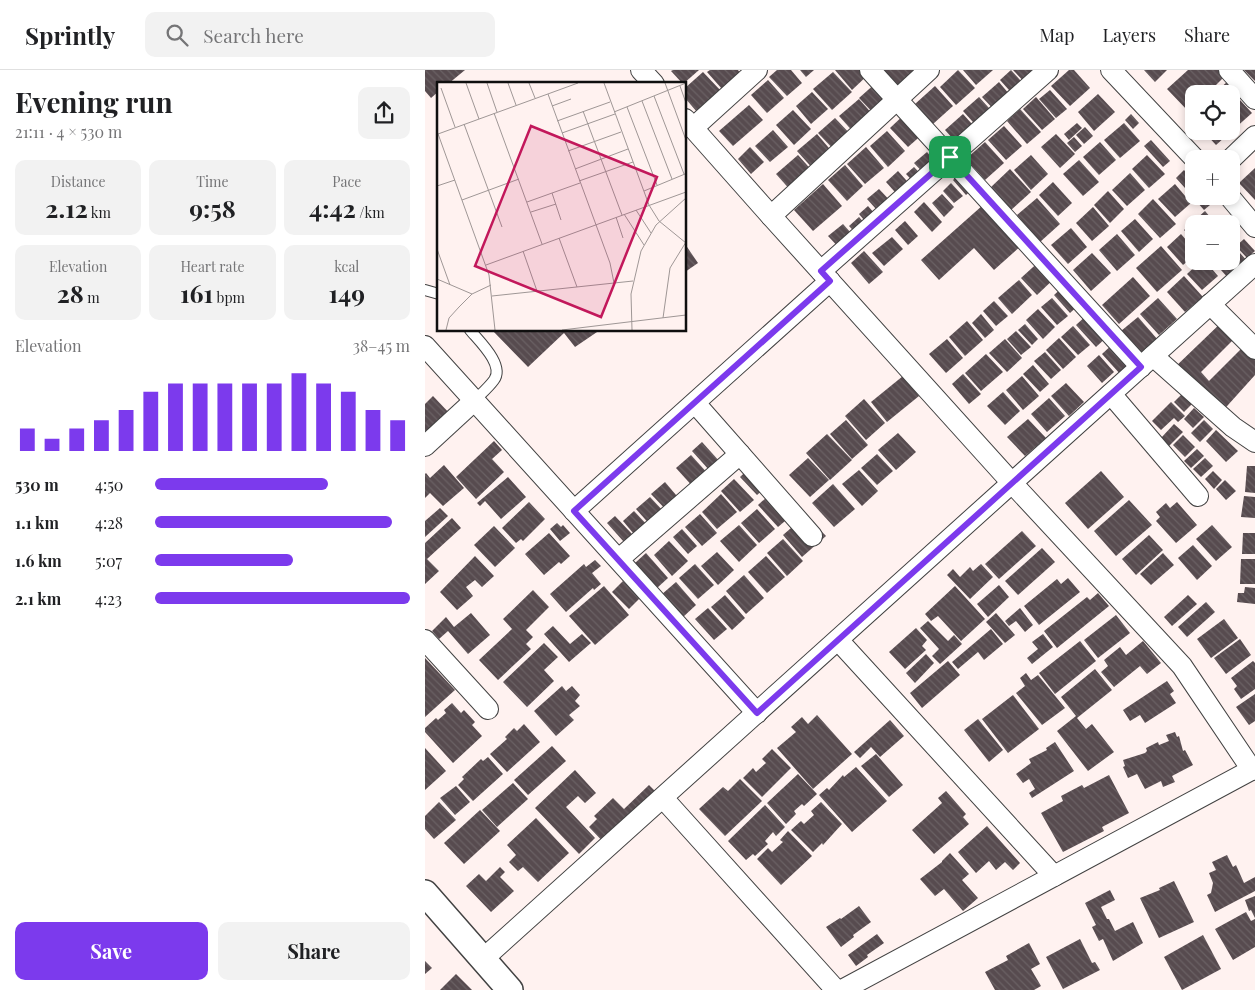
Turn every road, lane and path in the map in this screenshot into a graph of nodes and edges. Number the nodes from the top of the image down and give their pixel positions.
1 (641, 70) edge
2 (757, 70) edge
3 (870, 70) edge
4 (929, 70) edge
5 (1048, 70) edge
6 (1111, 70) edge
7 (1229, 70) edge
8 (652, 82) edge
9 (1255, 98) edge
10 (897, 100) junction
11 (689, 123) edge
12 (1255, 136) edge
13 (1187, 150) edge
14 (1240, 150) edge
15 (950, 157) junction
16 (1237, 205) edge
17 (771, 216) junction
18 (1255, 227) edge
19 (1255, 264) edge
20 (826, 276) junction
21 (1210, 304) junction
22 (471, 331) edge
23 (425, 346) edge
24 (1255, 349) edge
25 (1147, 361) junction
26 (1111, 394) junction
27 (475, 400) junction
28 (695, 403) junction
29 (1255, 442) edge
30 (425, 446) edge
31 (740, 454) junction
32 (1012, 483) junction
33 (1198, 496) dead end
34 (574, 511) junction
35 (812, 536) dead end
36 (619, 560) junction
37 (425, 640) edge
38 (838, 640) junction
39 (488, 710) dead end
40 (757, 713) junction
41 (1254, 769) edge
42 (663, 798) junction
43 (1054, 876) junction
44 (425, 893) edge
45 (483, 959) junction
46 (510, 990) edge
47 (836, 990) edge
48 (842, 990) edge

1 - 8 street
2 - 11 street
3 - 10 street
4 - 10 street
5 - 15 street
6 - 13 street
7 - 9 street
10 - 15 street
10 - 17 street
11 - 17 street
12 - 14 street
15 - 20 street
15 - 25 street
16 - 18 street
17 - 20 street
19 - 21 street
20 - 28 street
20 - 32 street
21 - 24 street
21 - 25 street
22 - 27 lane
23 - 27 street
25 - 26 street
25 - 29 street
26 - 32 street
26 - 33 street
27 - 30 street
27 - 34 street
28 - 31 street
28 - 34 street
31 - 35 street
31 - 36 street
32 - 38 street
32 - 41 street
34 - 36 street
36 - 40 street
37 - 39 street
38 - 40 street
38 - 43 street
40 - 42 street
41 - 43 street
42 - 45 street
42 - 47 street
43 - 48 street
44 - 45 street
45 - 46 street

